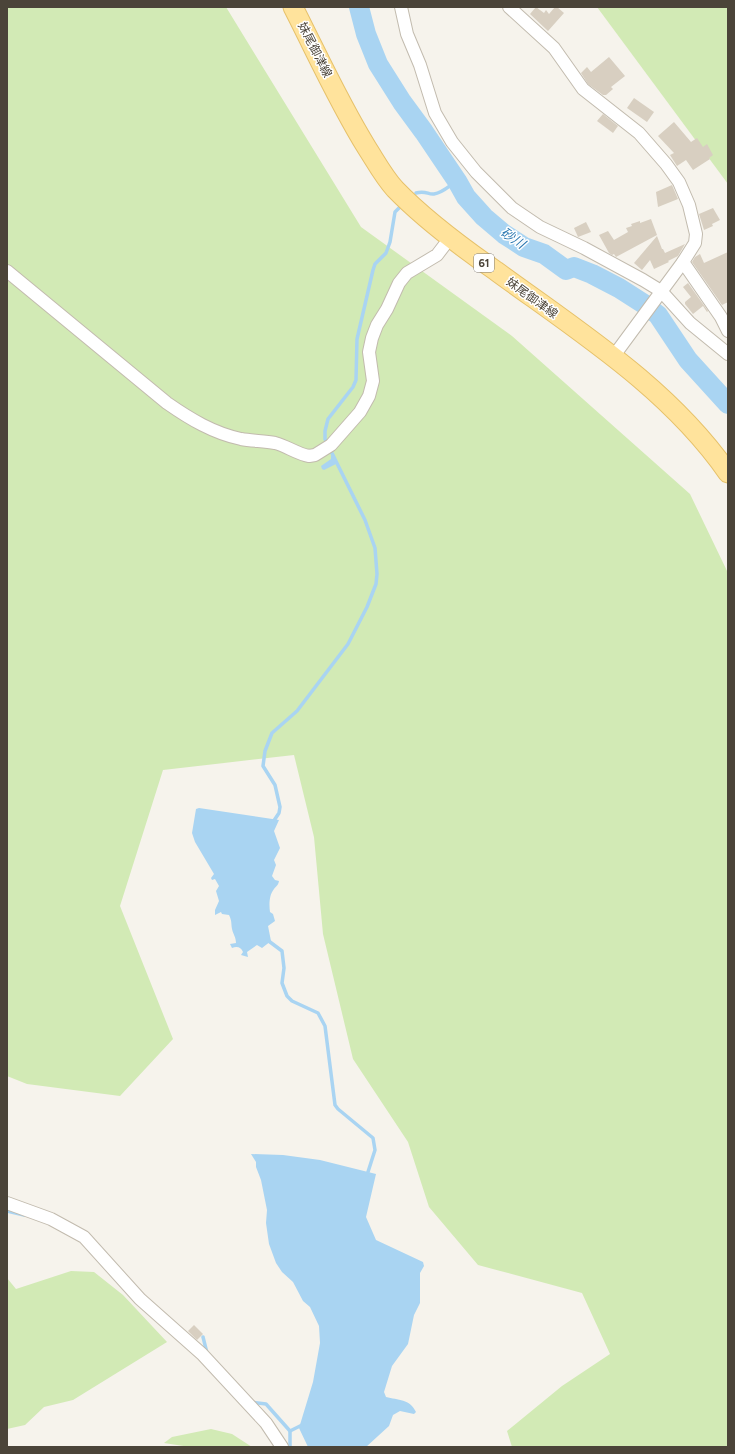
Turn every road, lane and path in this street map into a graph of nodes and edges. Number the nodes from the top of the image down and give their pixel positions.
1 (293, 7) edge
2 (401, 7) edge
3 (509, 7) edge
4 (450, 238) junction
5 (683, 262) junction
6 (7, 271) edge
7 (659, 293) junction
8 (728, 331) edge
9 (728, 354) edge
10 (613, 357) junction
11 (728, 473) edge
12 (7, 1204) edge
13 (282, 1447) edge

1 - 4 main road, 妹尾御津線 / 61
2 - 7 street
3 - 5 street
4 - 6 street
4 - 10 main road, 妹尾御津線 / 61
5 - 7 street
5 - 8 street
7 - 9 street
7 - 10 street
10 - 11 main road, 妹尾御津線 / 61
12 - 13 street

